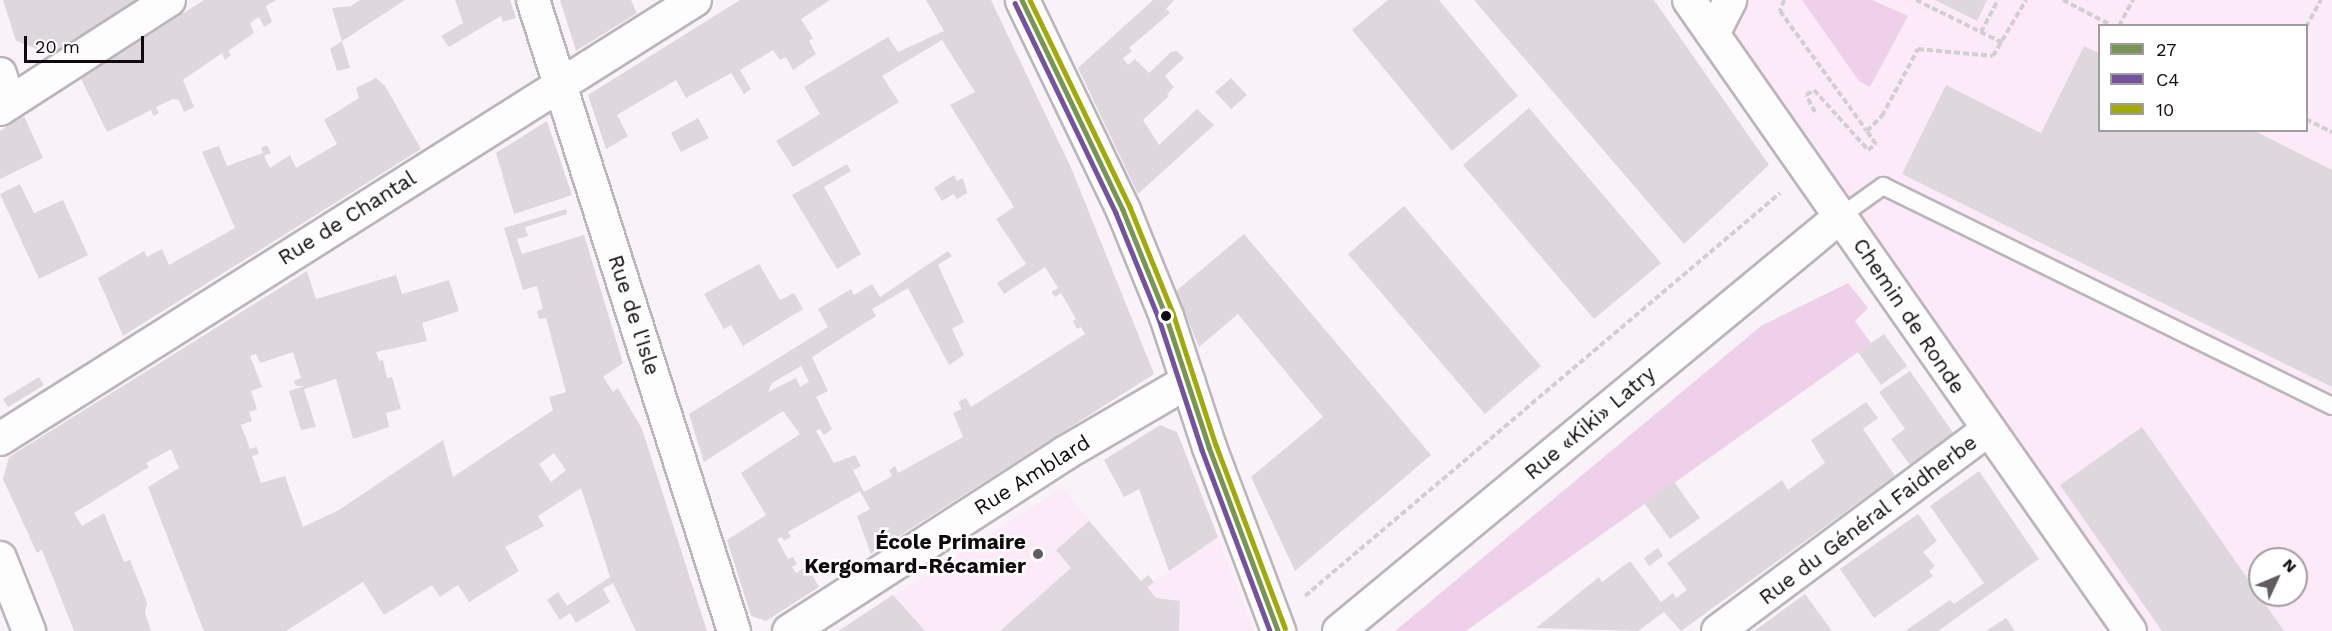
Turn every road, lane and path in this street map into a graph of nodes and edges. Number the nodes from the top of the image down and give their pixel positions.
1 (169, 0) edge
2 (533, 0) edge
3 (695, 0) edge
4 (1022, 0) edge
5 (1689, 0) edge
6 (1730, 0) edge
7 (1785, 0) edge
8 (1916, 0) edge
9 (1998, 0) edge
10 (2026, 0) edge
11 (2063, 0) edge
12 (2133, 0) edge
13 (2320, 0) edge
14 (2109, 24) edge
15 (2120, 24) edge
16 (2308, 25) edge
17 (1981, 32) junction
18 (1713, 34) junction
19 (2003, 44) junction
20 (0, 74) edge
21 (560, 83) junction
22 (5, 106) edge
23 (1817, 115) dead end
24 (2308, 120) edge
25 (1867, 131) junction
26 (2332, 132) edge
27 (1808, 170) junction
28 (1841, 216) junction
29 (1187, 381) junction
30 (2332, 406) edge
31 (1988, 430) junction
32 (0, 439) edge
33 (0, 558) edge
34 (1299, 602) dead end
35 (28, 631) edge
36 (734, 631) edge
37 (789, 631) edge
38 (1278, 631) edge
39 (1339, 631) edge
40 (1718, 631) edge
41 (2130, 631) edge

1 - 22 street
2 - 21 street, Rue de l'Isle
3 - 21 street, Rue de Chantal
4 - 29 main road
5 - 18 street, Chemin de Ronde
6 - 18 street
7 - 25 path
8 - 17 path
9 - 17 path
10 - 19 path
11 - 14 path
12 - 15 path
13 - 16 path
17 - 19 path
18 - 27 street, Chemin de Ronde
19 - 25 path
20 - 22 street
21 - 32 street, Rue de Chantal
21 - 36 street, Rue de l'Isle
23 - 25 path
24 - 26 path
27 - 28 street, Chemin de Ronde
27 - 34 path
28 - 30 lane
28 - 31 street, Chemin de Ronde
28 - 39 street, Rue «Kiki» Latry
29 - 37 main road, Rue Amblard
29 - 38 main road
31 - 40 street, Rue du Général Faidherbe
31 - 41 street, Chemin de Ronde
33 - 35 street

